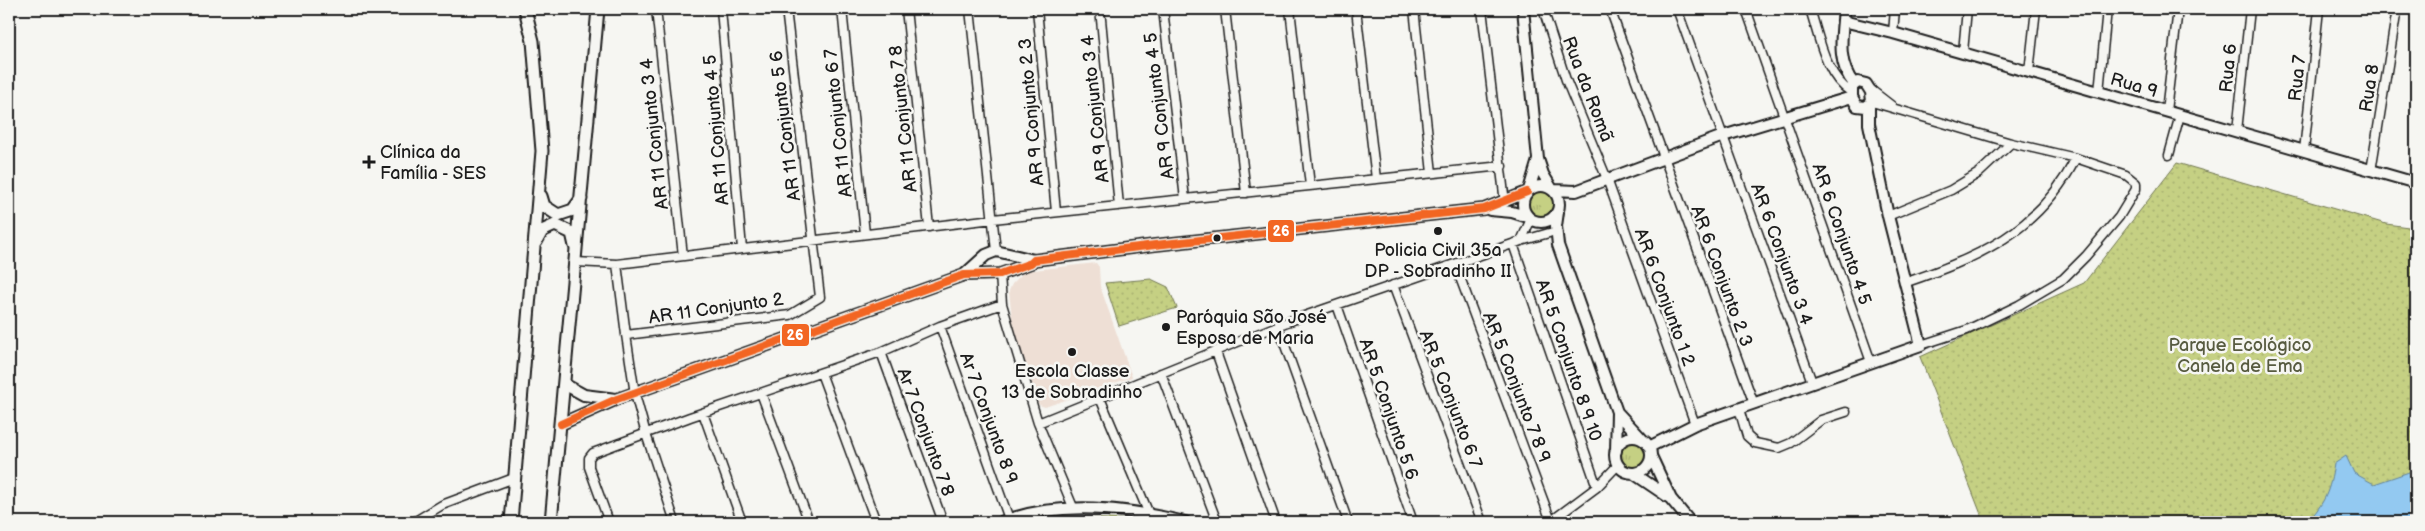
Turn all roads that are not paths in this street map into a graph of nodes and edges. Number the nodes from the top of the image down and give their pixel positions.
1 (525, 9) edge
2 (598, 9) edge
3 (656, 9) edge
4 (721, 9) edge
5 (786, 9) edge
6 (842, 9) edge
7 (906, 9) edge
8 (970, 9) edge
9 (1037, 9) edge
10 (1100, 9) edge
11 (1163, 9) edge
12 (1225, 9) edge
13 (1290, 9) edge
14 (1356, 9) edge
15 (1414, 9) edge
16 (1482, 9) edge
17 (1523, 9) edge
18 (1543, 9) edge
19 (1610, 9) edge
20 (1677, 9) edge
21 (1746, 9) edge
22 (1810, 9) edge
23 (1844, 9) edge
24 (1895, 9) edge
25 (1966, 9) edge
26 (2036, 9) edge
27 (2107, 9) edge
28 (2178, 9) edge
29 (2250, 9) edge
30 (2319, 9) edge
31 (2396, 9) edge
32 (1843, 21) junction
33 (1893, 33) junction
34 (1963, 52) junction
35 (2029, 72) junction
36 (1870, 89) junction
37 (1852, 91) junction
38 (2099, 92) junction
39 (1871, 104) junction
40 (1858, 106) junction
41 (1898, 109) junction
42 (2166, 111) junction
43 (2180, 115) junction
44 (1784, 116) junction
45 (1869, 124) junction
46 (2237, 131) junction
47 (1723, 136) junction
48 (2011, 143) junction
49 (2304, 151) junction
50 (2169, 155) dead end
51 (1663, 158) junction
52 (2076, 158) junction
53 (1538, 160) junction
54 (1502, 166) junction
55 (2372, 171) junction
56 (1432, 173) junction
57 (1376, 179) junction
58 (1607, 179) junction
59 (2416, 183) edge
60 (1310, 186) junction
61 (540, 189) junction
62 (1553, 189) junction
63 (1528, 191) junction
64 (1574, 191) junction
65 (1246, 192) junction
66 (582, 198) junction
67 (1185, 199) junction
68 (1505, 202) junction
69 (1119, 206) junction
70 (1484, 209) junction
71 (1559, 210) junction
72 (1056, 212) junction
73 (1888, 216) junction
74 (993, 219) junction
75 (1533, 220) junction
76 (929, 227) junction
77 (1549, 233) junction
78 (864, 234) junction
79 (814, 240) junction
80 (1517, 242) junction
81 (1558, 245) junction
82 (535, 246) junction
83 (742, 249) junction
84 (996, 253) junction
85 (576, 256) junction
86 (683, 256) junction
87 (1034, 260) junction
88 (617, 264) junction
89 (1455, 264) junction
90 (1011, 270) junction
91 (996, 274) junction
92 (964, 275) junction
93 (1904, 283) junction
94 (1393, 286) junction
95 (1002, 304) junction
96 (1337, 305) junction
97 (940, 326) junction
98 (1278, 326) junction
99 (626, 335) junction
100 (1921, 345) junction
101 (881, 352) junction
102 (1216, 352) junction
103 (1871, 362) junction
104 (821, 372) junction
105 (1161, 373) junction
106 (1812, 382) junction
107 (564, 384) junction
108 (761, 393) junction
109 (635, 394) junction
110 (1100, 398) junction
111 (617, 399) junction
112 (1754, 404) junction
113 (1739, 409) junction
114 (1617, 412) junction
115 (1846, 412) dead end
116 (703, 413) junction
117 (1038, 423) junction
118 (560, 424) junction
119 (1695, 424) junction
120 (646, 434) junction
121 (1648, 447) junction
122 (1616, 451) junction
123 (1618, 465) junction
124 (1634, 473) junction
125 (514, 478) junction
126 (1597, 486) junction
127 (1671, 499) junction
128 (1073, 508) junction
129 (1149, 514) junction
130 (1005, 521) edge
131 (414, 522) edge
132 (511, 522) edge
133 (551, 522) edge
134 (609, 522) edge
135 (675, 522) edge
136 (742, 522) edge
137 (809, 522) edge
138 (876, 522) edge
139 (943, 522) edge
140 (1185, 522) edge
141 (1217, 522) edge
142 (1276, 522) edge
143 (1348, 522) edge
144 (1413, 522) edge
145 (1482, 522) edge
146 (1551, 522) edge
147 (1690, 522) edge

1 - 61 main road
2 - 66 main road
3 - 86 street, AR 11 Conjunto 3 4
4 - 83 street, AR 11 Conjunto 4 5
5 - 79 street, AR 11 Conjunto 5 6
6 - 78 street, AR 11 Conjunto 6 7
7 - 76 street, AR 11 Conjunto 7 8
8 - 74 street
9 - 72 street, AR 9 Conjunto 2 3
10 - 69 street, AR 9 Conjunto 3 4
11 - 67 street, AR 9 Conjunto 4 5
12 - 65 street
13 - 60 street
14 - 57 street
15 - 56 street
16 - 54 street
17 - 53 street
18 - 58 street, Rua da Romã
19 - 51 street, AR 6 Conjunto 2 3
20 - 47 street, AR 6 Conjunto 3 4
21 - 44 street, AR 6 Conjunto 4 5
22 - 37 street
23 - 32 street
24 - 33 street
25 - 34 street
26 - 35 street
27 - 38 street
28 - 42 street
29 - 46 street, Rua 6
30 - 49 street, Rua 7
31 - 55 street, Rua 8
32 - 33 street, Rua 9
32 - 37 street
33 - 34 street, Rua 9
34 - 35 street, Rua 9
35 - 38 street, Rua 9
36 - 37 street
36 - 39 street
36 - 41 street
37 - 40 street
37 - 44 street
38 - 42 street, Rua 9
39 - 40 street
39 - 41 street
39 - 45 street
40 - 45 street
41 - 48 street
42 - 43 street, Rua 9
43 - 46 street, Rua 9
43 - 50 street
44 - 47 street
44 - 103 street, AR 6 Conjunto 4 5
45 - 73 street
46 - 49 street, Rua 9
47 - 51 street
47 - 106 street, AR 6 Conjunto 3 4
48 - 52 street
48 - 73 street
49 - 55 street, Rua 9
51 - 58 street
51 - 112 street, AR 6 Conjunto 2 3
52 - 93 street
52 - 100 street
53 - 62 street
53 - 63 street
54 - 56 street
54 - 68 street
55 - 59 street, Rua 9
56 - 57 street
57 - 60 street
58 - 64 street
58 - 119 street, AR 6 Conjunto 1 2
60 - 65 street
61 - 66 main road
61 - 82 main road
62 - 63 street
62 - 64 street
62 - 71 street
63 - 68 street
63 - 75 street
64 - 71 street
65 - 67 street
66 - 85 main road
67 - 69 street
68 - 70 street
69 - 72 street
70 - 75 street
70 - 87 street
71 - 75 street
71 - 81 street
72 - 74 street
73 - 93 street
74 - 76 street
74 - 84 street
75 - 77 street
75 - 80 street
76 - 78 street
77 - 80 street
77 - 81 street
78 - 79 street
79 - 83 street
79 - 99 street, AR 11 Conjunto 2
80 - 89 street
80 - 126 street, AR 5 Conjunto 8 9 10
81 - 114 street
82 - 85 main road
82 - 125 main road
83 - 86 street
84 - 87 street
84 - 90 street
84 - 91 street
84 - 92 street
85 - 88 street
85 - 107 main road
86 - 88 street
87 - 90 street
88 - 99 street, AR 11 Conjunto 2
89 - 94 street
89 - 146 street, AR 5 Conjunto 7 8 9
90 - 91 street
91 - 92 street
91 - 95 street
92 - 109 street
93 - 100 street
94 - 96 street
94 - 145 street, AR 5 Conjunto 6 7
95 - 97 street
95 - 117 street
96 - 98 street
96 - 144 street, AR 5 Conjunto 5 6
97 - 101 street
97 - 130 street, Ar 7 Conjunto 8 9
98 - 102 street
98 - 143 street
99 - 109 street
100 - 103 street
101 - 104 street
101 - 139 street, Ar 7 Conjunto 7 8
102 - 105 street
102 - 142 street
103 - 106 street
104 - 108 street
104 - 138 street
105 - 110 street
105 - 141 street
106 - 112 street
107 - 111 street
107 - 118 main road
108 - 116 street
108 - 137 street
109 - 111 street
109 - 120 street
110 - 117 street
110 - 129 street
111 - 118 street
112 - 113 street
113 - 115 street
113 - 119 street
114 - 121 street
114 - 122 street
116 - 120 street
116 - 136 street
117 - 128 street
118 - 133 main road
119 - 121 street
120 - 134 street
120 - 135 street
121 - 122 street
121 - 124 street
121 - 127 street
122 - 123 street
123 - 124 street
123 - 126 street
124 - 127 street
125 - 131 street
125 - 132 main road
126 - 146 street
127 - 147 street
128 - 129 street
128 - 130 street
129 - 140 street

